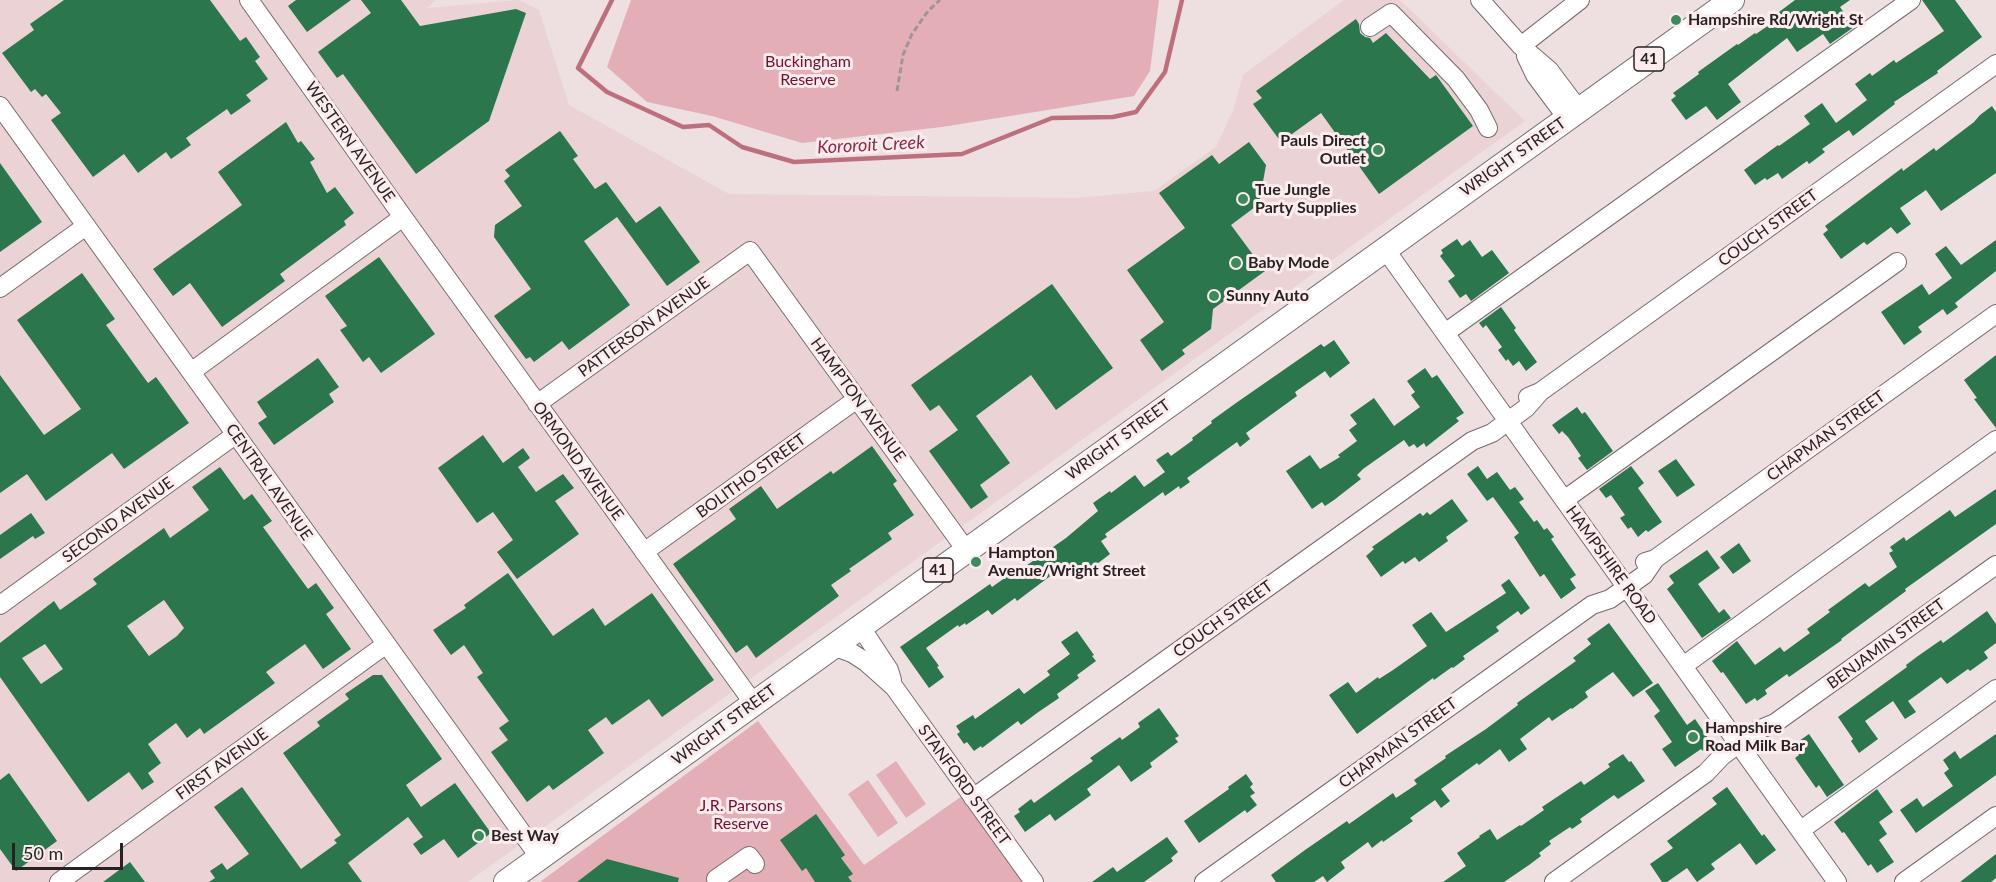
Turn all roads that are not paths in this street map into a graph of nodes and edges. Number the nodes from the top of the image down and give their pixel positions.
1 (249, 0) edge
2 (1480, 0) edge
3 (1580, 0) edge
4 (1732, 0) edge
5 (1911, 0) edge
6 (1370, 27) dead end
7 (1521, 46) junction
8 (1996, 64) edge
9 (0, 106) edge
10 (1573, 114) junction
11 (1488, 128) dead end
12 (403, 217) junction
13 (86, 226) junction
14 (1385, 249) junction
15 (750, 251) joint
16 (1897, 262) dead end
17 (0, 288) edge
18 (1996, 314) edge
19 (1445, 333) junction
20 (191, 372) junction
21 (857, 399) junction
22 (537, 404) junction
23 (1505, 417) junction
24 (235, 435) junction
25 (1996, 440) edge
26 (1564, 500) junction
27 (966, 550) junction
28 (644, 552) junction
29 (1996, 565) edge
30 (1623, 582) junction
31 (0, 605) edge
32 (860, 626) junction
33 (385, 645) junction
34 (833, 646) junction
35 (1683, 666) junction
36 (894, 687) junction
37 (1996, 689) edge
38 (754, 704) junction
39 (1742, 747) junction
40 (974, 798) junction
41 (1996, 816) edge
42 (1801, 830) junction
43 (540, 858) junction
44 (755, 864) dead end
45 (59, 882) edge
46 (506, 882) edge
47 (718, 882) edge
48 (1034, 882) edge
49 (1204, 882) edge
50 (1554, 882) edge
51 (1837, 882) edge
52 (1904, 882) edge

1 - 12 street, WESTERN AVENUE
2 - 7 street
3 - 7 street
4 - 10 main road, WRIGHT STREET / 41
5 - 19 street
6 - 11 street
7 - 10 street
8 - 23 street, COUCH STREET
9 - 13 street, CENTRAL AVENUE
10 - 14 main road, WRIGHT STREET / 41
12 - 20 street, WESTERN AVENUE
12 - 22 street, ORMOND AVENUE
13 - 17 street
13 - 20 street, CENTRAL AVENUE
14 - 19 street, HAMPSHIRE ROAD
14 - 27 main road, WRIGHT STREET / 41
15 - 21 street, HAMPTON AVENUE
15 - 22 street, PATTERSON AVENUE
16 - 26 street
18 - 30 street, CHAPMAN STREET
19 - 23 street, HAMPSHIRE ROAD
20 - 24 street, CENTRAL AVENUE
21 - 27 street, HAMPTON AVENUE
21 - 28 street, BOLITHO STREET
22 - 28 street, ORMOND AVENUE
23 - 26 street, HAMPSHIRE ROAD
23 - 40 street, COUCH STREET
24 - 31 street, SECOND AVENUE
24 - 33 street, CENTRAL AVENUE
25 - 35 street
26 - 30 street, HAMPSHIRE ROAD
27 - 32 main road, WRIGHT STREET / 41
28 - 38 street, ORMOND AVENUE
29 - 39 street, BENJAMIN STREET
30 - 35 street, HAMPSHIRE ROAD
30 - 49 street, CHAPMAN STREET
32 - 34 main road, WRIGHT STREET / 41
32 - 36 street, STANFORD STREET
33 - 43 street, CENTRAL AVENUE
33 - 45 street, FIRST AVENUE
34 - 36 street, STANFORD STREET
34 - 38 main road, WRIGHT STREET / 41
35 - 39 street, HAMPSHIRE ROAD
36 - 40 street, STANFORD STREET
37 - 42 street
38 - 43 main road, WRIGHT STREET / 41
39 - 42 street, HAMPSHIRE ROAD
39 - 50 street, BENJAMIN STREET
40 - 48 street, STANFORD STREET
41 - 52 street
42 - 51 street, HAMPSHIRE ROAD
43 - 46 main road, WRIGHT STREET / 41
44 - 47 street

